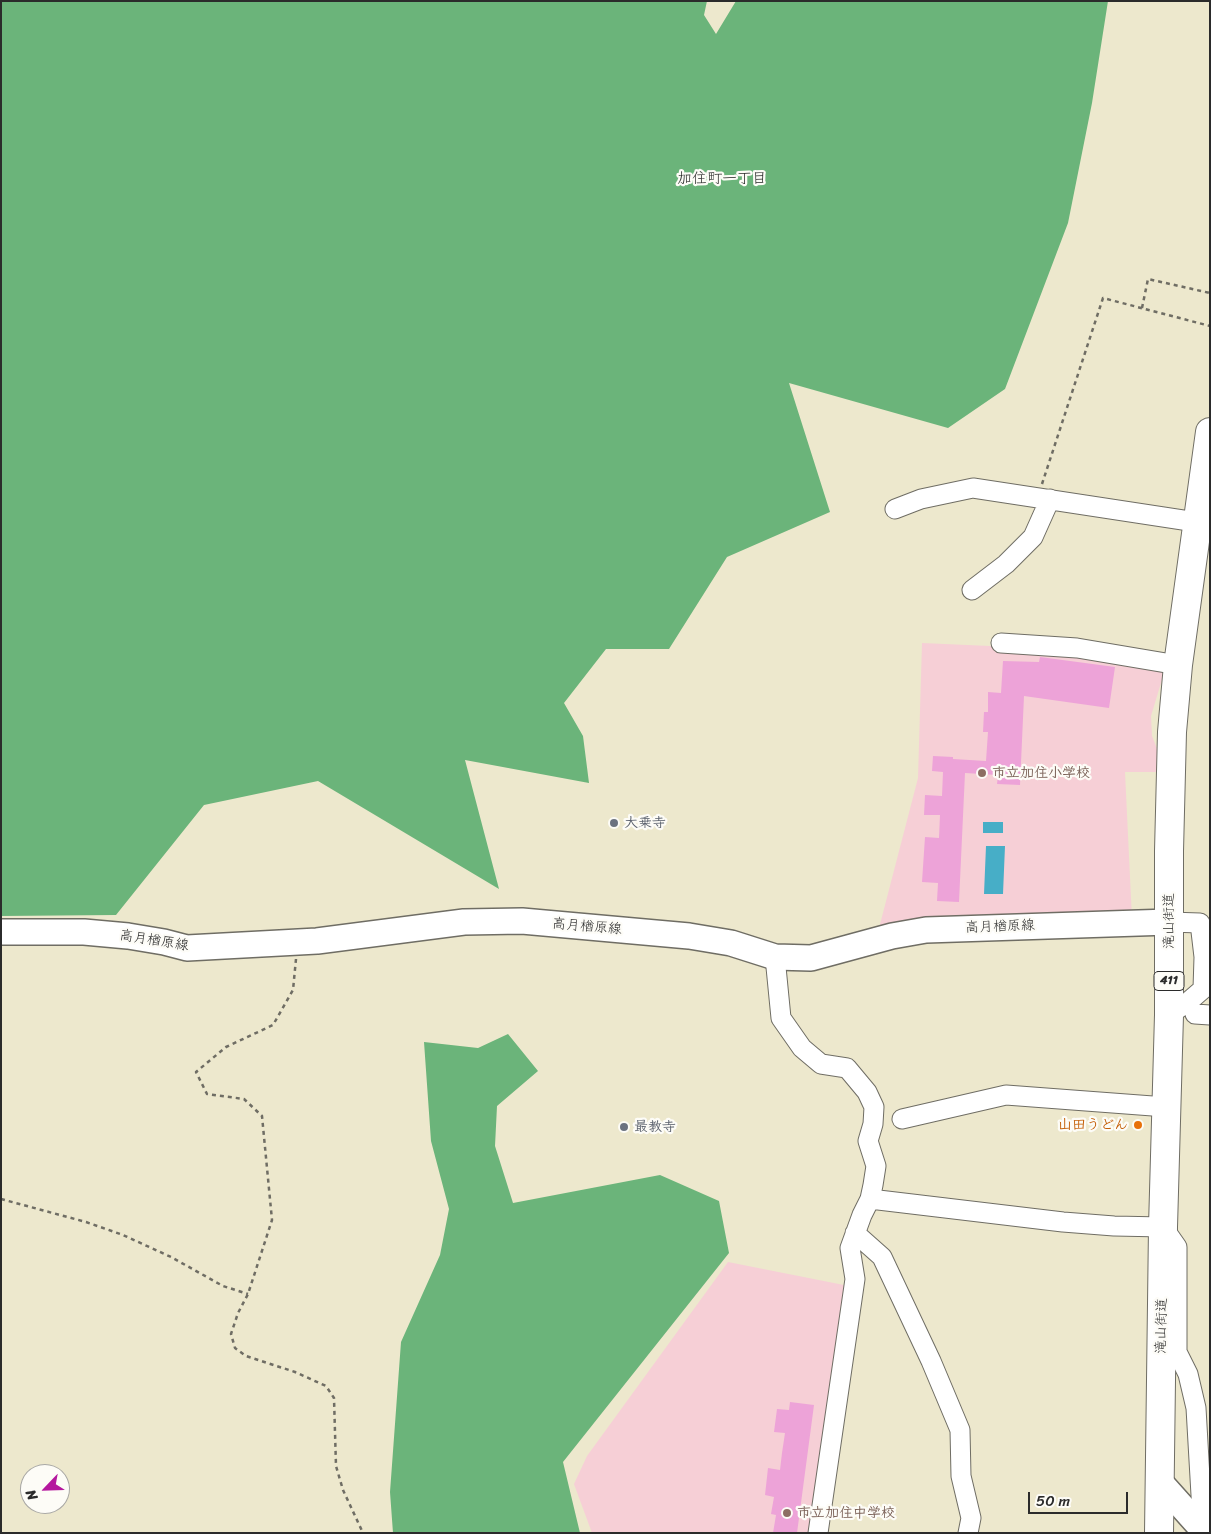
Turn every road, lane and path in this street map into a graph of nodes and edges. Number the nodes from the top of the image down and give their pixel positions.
1 (1210, 293) edge
2 (1142, 308) junction
3 (1210, 326) edge
4 (1210, 432) edge
5 (1044, 498) junction
6 (895, 509) dead end
7 (1196, 522) junction
8 (972, 590) dead end
9 (1001, 643) dead end
10 (1178, 665) junction
11 (1169, 922) junction
12 (1, 932) edge
13 (297, 942) junction
14 (775, 957) junction
15 (1206, 986) edge
16 (1191, 1015) edge
17 (1166, 1107) junction
18 (902, 1119) dead end
19 (1, 1199) edge
20 (870, 1199) junction
21 (1163, 1227) junction
22 (855, 1233) junction
23 (248, 1294) junction
24 (1160, 1482) junction
25 (1204, 1531) edge
26 (363, 1533) edge
27 (818, 1533) edge
28 (968, 1533) edge
29 (1159, 1533) edge

1 - 2 path
2 - 3 path
2 - 5 path
4 - 7 highway, 滝山街道 / 411
5 - 6 street
5 - 7 street
5 - 8 street
7 - 10 highway, 滝山街道 / 411
9 - 10 street
10 - 11 highway, 滝山街道 / 411
11 - 14 main road, 高月楢原線
11 - 15 street
11 - 16 highway, 滝山街道 / 411
12 - 13 main road, 高月楢原線
13 - 14 main road, 高月楢原線
13 - 23 path
14 - 20 street
15 - 16 street
16 - 17 highway, 滝山街道 / 411
17 - 18 street
17 - 21 highway, 滝山街道 / 411
19 - 23 path
20 - 21 street
20 - 22 street
21 - 24 highway, 滝山街道 / 411
21 - 25 street
22 - 27 street
22 - 28 street
23 - 26 path
24 - 25 main road
24 - 29 highway, 滝山街道 / 411

